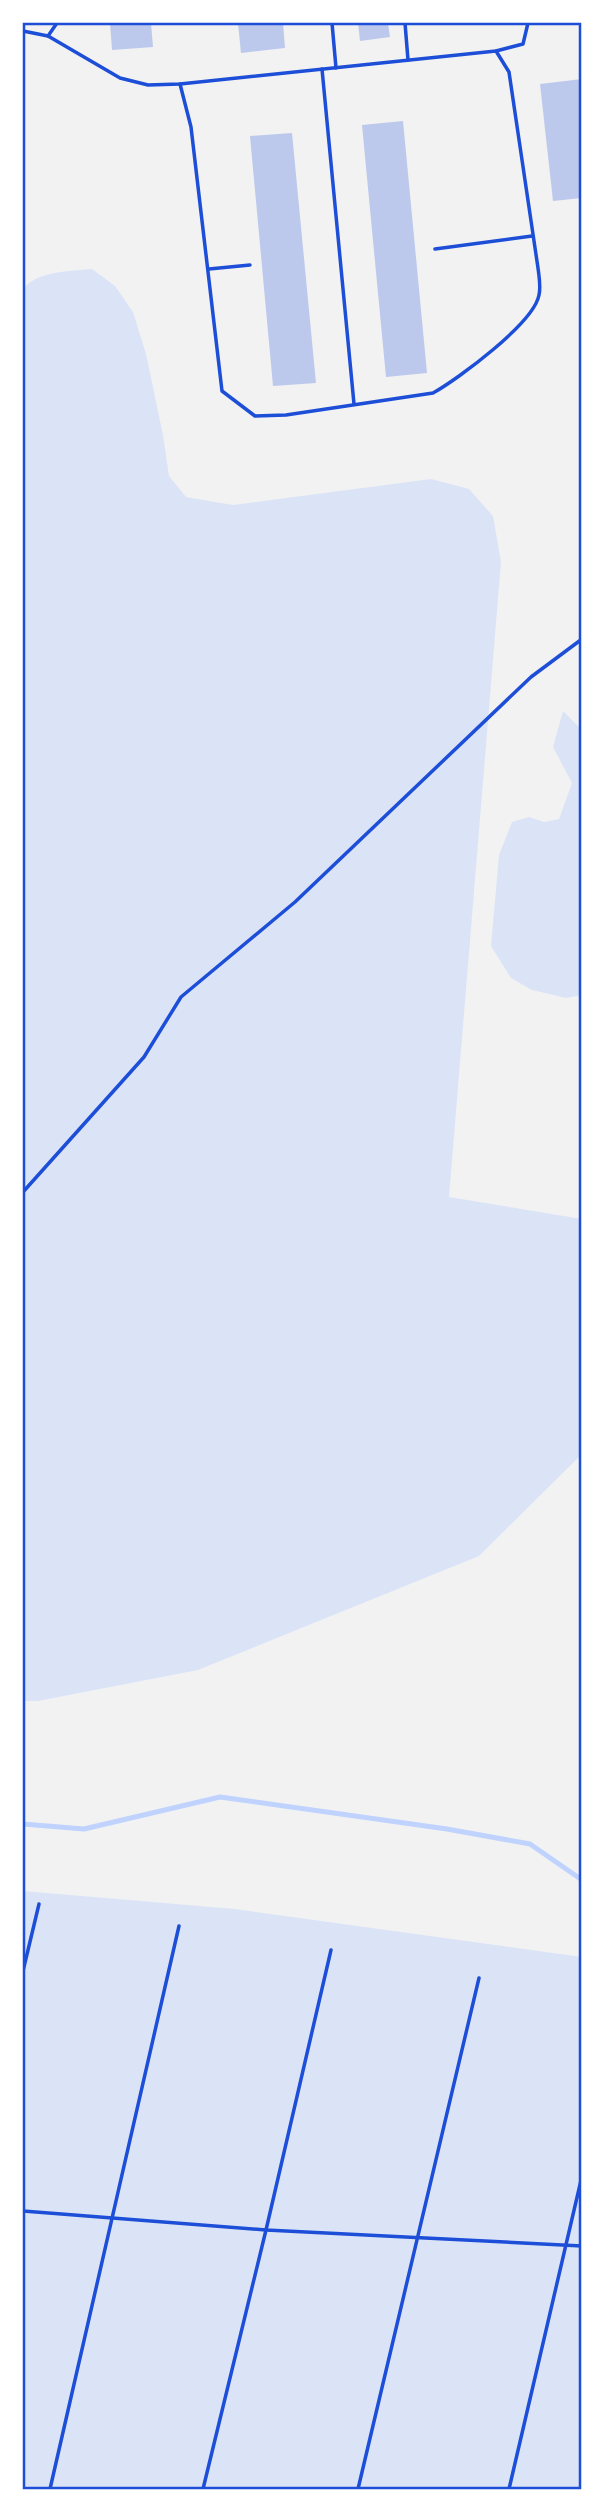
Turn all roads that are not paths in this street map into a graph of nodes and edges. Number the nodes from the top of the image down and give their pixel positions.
1 (57, 23) edge
2 (332, 23) edge
3 (405, 23) edge
4 (528, 23) edge
5 (23, 31) edge
6 (48, 36) junction
7 (496, 51) junction
8 (408, 60) junction
9 (336, 68) junction
10 (322, 69) junction
11 (180, 84) junction
12 (532, 236) junction
13 (435, 249) dead end
14 (250, 265) dead end
15 (209, 269) junction
16 (354, 404) junction
17 (39, 1905) dead end
18 (179, 1926) dead end
19 (331, 1950) dead end
20 (23, 1971) edge
21 (479, 1978) dead end
22 (582, 2176) edge
23 (23, 2211) edge
24 (112, 2218) junction
25 (266, 2230) junction
26 (419, 2238) junction
27 (566, 2245) junction
28 (582, 2246) edge
29 (50, 2489) edge
30 (203, 2489) edge
31 (358, 2489) edge
32 (509, 2489) edge

1 - 6 lane
2 - 9 lane
3 - 8 lane
4 - 7 lane
5 - 6 lane
6 - 11 lane
7 - 8 lane
7 - 12 lane
8 - 9 lane
9 - 10 lane
10 - 11 lane
10 - 16 lane
11 - 15 lane
12 - 13 lane
12 - 16 lane
14 - 15 lane
15 - 16 lane
17 - 20 lane
18 - 24 lane
19 - 25 lane
21 - 26 lane
22 - 27 lane
23 - 24 lane
24 - 25 lane
24 - 29 lane
25 - 26 lane
25 - 30 lane
26 - 27 lane
26 - 31 lane
27 - 28 lane
27 - 32 lane

